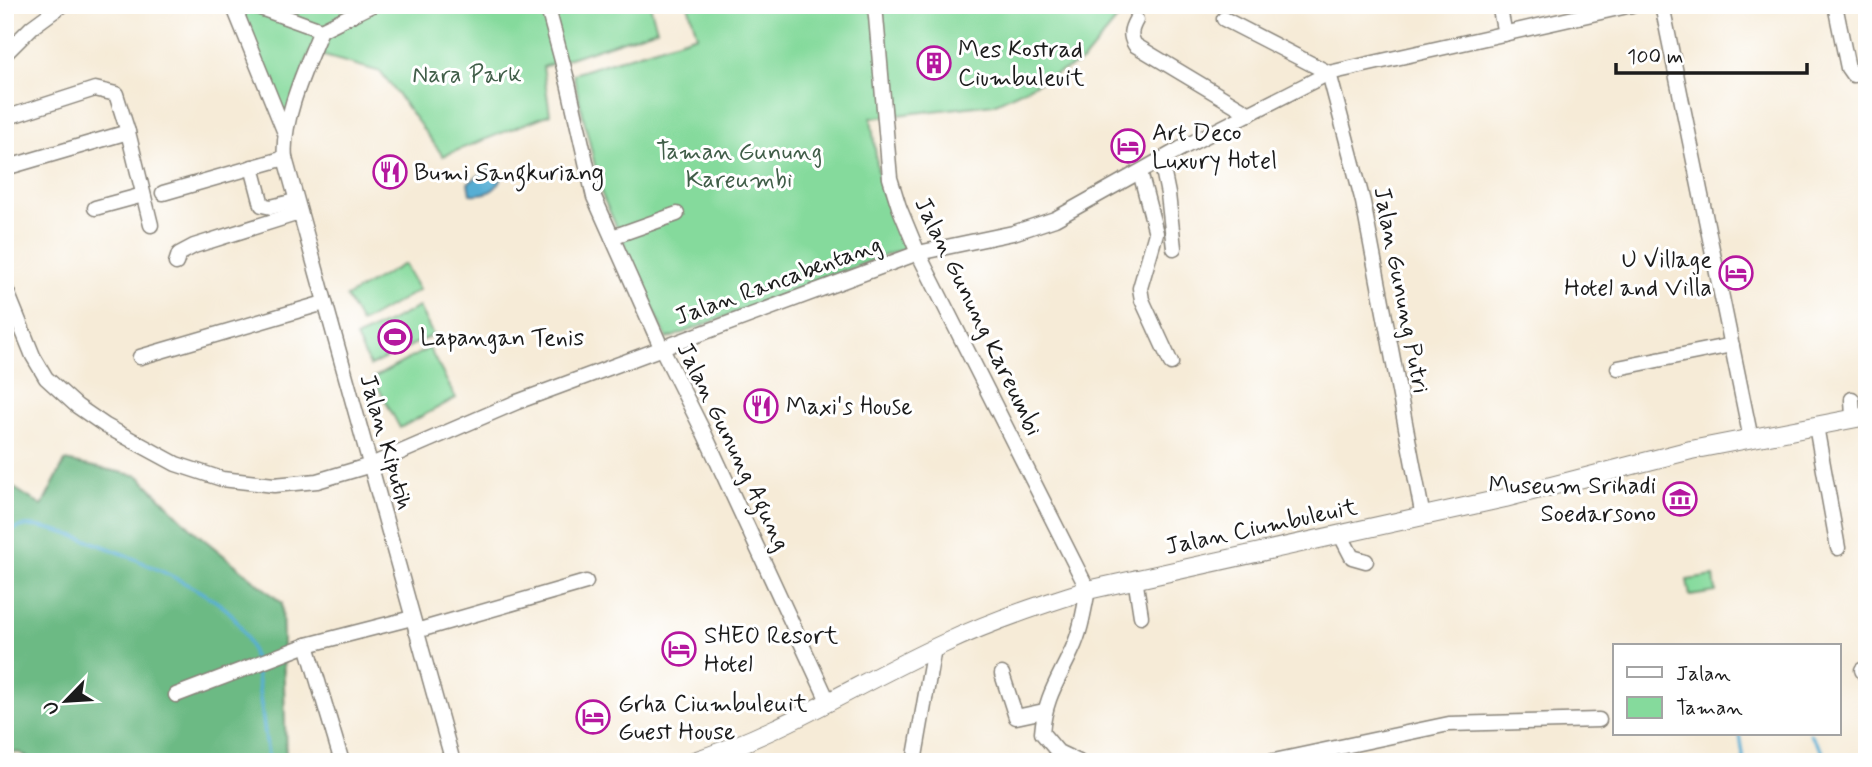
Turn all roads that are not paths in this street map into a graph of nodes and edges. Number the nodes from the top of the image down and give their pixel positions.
1 (62, 5) edge
2 (233, 5) edge
3 (252, 5) edge
4 (372, 5) edge
5 (547, 5) edge
6 (875, 5) edge
7 (1499, 5) edge
8 (1632, 5) edge
9 (1662, 5) edge
10 (1835, 5) edge
11 (1224, 19) dead end
12 (1136, 20) dead end
13 (321, 30) junction
14 (1505, 34) junction
15 (5, 54) edge
16 (1329, 73) junction
17 (1867, 73) edge
18 (1250, 114) junction
19 (5, 118) edge
20 (128, 132) junction
21 (285, 133) junction
22 (285, 158) junction
23 (1161, 160) junction
24 (252, 167) junction
25 (5, 168) edge
26 (1140, 172) junction
27 (163, 193) dead end
28 (143, 195) junction
29 (297, 207) junction
30 (95, 208) dead end
31 (677, 214) dead end
32 (151, 225) dead end
33 (612, 237) junction
34 (1174, 248) dead end
35 (918, 253) junction
36 (176, 262) dead end
37 (5, 287) edge
38 (324, 303) junction
39 (1732, 345) junction
40 (661, 347) junction
41 (140, 357) dead end
42 (1171, 363) dead end
43 (1618, 368) dead end
44 (1852, 399) dead end
45 (1860, 417) edge
46 (1816, 425) junction
47 (1751, 439) junction
48 (371, 466) junction
49 (1423, 517) junction
50 (1340, 534) junction
51 (1838, 548) dead end
52 (1366, 561) dead end
53 (1135, 579) junction
54 (586, 582) dead end
55 (1088, 590) junction
56 (1141, 616) dead end
57 (414, 625) junction
58 (307, 645) junction
59 (934, 648) junction
60 (1002, 674) dead end
61 (176, 695) dead end
62 (829, 703) junction
63 (1044, 711) junction
64 (1599, 720) dead end
65 (734, 755) edge
66 (1307, 757) edge
67 (342, 762) edge
68 (453, 762) edge
69 (691, 762) edge
70 (914, 762) edge
71 (1079, 762) edge
72 (1269, 762) edge

1 - 15 street
2 - 21 street, Jalan Kiputih
3 - 13 street
4 - 13 street
5 - 33 street, Jalan Gunung Agung
6 - 35 street, Jalan Gunung Kareumbi
7 - 14 street
8 - 14 street, Jalan Rancabentang
9 - 39 street
10 - 17 street
11 - 16 street
12 - 18 street
13 - 21 street, Jalan Kiputih
14 - 16 street, Jalan Rancabentang
16 - 18 street, Jalan Rancabentang
16 - 49 street, Jalan Gunung Putri
18 - 23 street, Jalan Rancabentang
19 - 20 street
20 - 25 street
20 - 28 street
21 - 22 street, Jalan Kiputih
22 - 24 street
22 - 29 street, Jalan Kiputih
23 - 26 street, Jalan Rancabentang
23 - 34 street
24 - 27 street
24 - 29 street
26 - 35 street, Jalan Rancabentang
26 - 42 street
28 - 30 street
28 - 32 street
29 - 36 street
29 - 38 street, Jalan Kiputih
31 - 33 street
33 - 40 street, Jalan Gunung Agung
35 - 40 street, Jalan Rancabentang
35 - 55 street, Jalan Gunung Kareumbi
37 - 48 street, Jalan Rancabentang
38 - 41 street
38 - 48 street, Jalan Kiputih
39 - 43 street
39 - 47 street
40 - 48 street, Jalan Rancabentang
40 - 62 street, Jalan Gunung Agung
44 - 45 street
45 - 46 main road, Jalan Ciumbuleuit
46 - 47 main road, Jalan Ciumbuleuit
46 - 51 street
47 - 49 main road, Jalan Ciumbuleuit
48 - 57 street, Jalan Kiputih
49 - 50 main road, Jalan Ciumbuleuit
50 - 52 street
50 - 53 main road, Jalan Ciumbuleuit
53 - 55 main road, Jalan Ciumbuleuit
53 - 56 street
54 - 57 street
55 - 59 main road, Jalan Ciumbuleuit
55 - 63 street
57 - 58 street
57 - 68 street, Jalan Kiputih
58 - 61 street
58 - 67 street
59 - 62 main road, Jalan Ciumbuleuit
59 - 70 street
60 - 63 street
62 - 65 main road, Jalan Ciumbuleuit
63 - 71 street
64 - 66 street
65 - 69 main road, Jalan Ciumbuleuit
66 - 72 street

